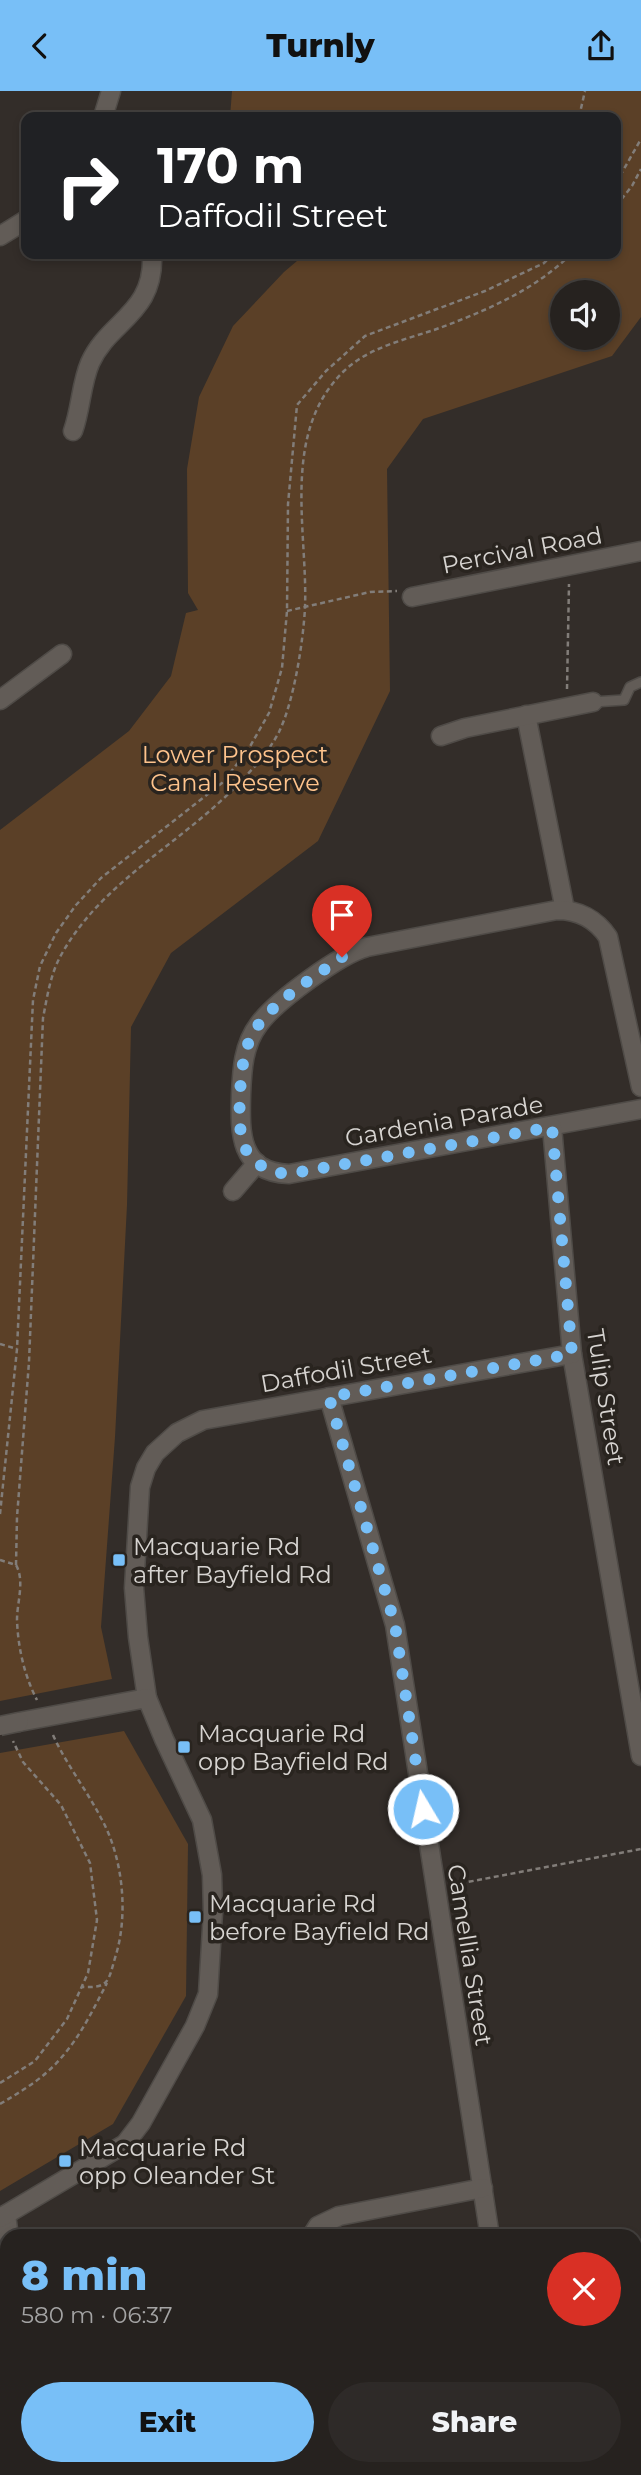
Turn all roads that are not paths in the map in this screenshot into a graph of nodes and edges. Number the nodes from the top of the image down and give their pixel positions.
1 (111, 91) edge
2 (105, 112) edge
3 (21, 224) edge
4 (0, 236) edge
5 (152, 259) edge
6 (74, 431) dead end
7 (641, 551) edge
8 (412, 597) road end
9 (62, 654) dead end
10 (641, 682) edge
11 (0, 700) edge
12 (593, 702) joint
13 (526, 715) junction
14 (441, 736) dead end
15 (565, 910) junction
16 (641, 1087) edge
17 (641, 1109) edge
18 (552, 1127) junction
19 (257, 1163) junction
20 (233, 1191) dead end
21 (572, 1354) junction
22 (329, 1397) junction
23 (147, 1698) junction
24 (0, 1726) edge
25 (641, 1756) edge
26 (483, 2188) junction
27 (3, 2216) edge
28 (316, 2229) edge
29 (489, 2229) edge

1 - 2 street
3 - 4 street
5 - 6 street
7 - 8 street, Percival Road
9 - 11 street
10 - 12 lane
12 - 13 street
13 - 14 street
13 - 15 street
15 - 16 street
15 - 19 street
17 - 18 street, Gardenia Parade
18 - 19 street, Gardenia Parade
18 - 21 street, Tulip Street
19 - 20 street
21 - 22 street, Daffodil Street
21 - 25 street, Tulip Street
22 - 23 street, Daffodil Street
22 - 26 street, Camellia Street
23 - 24 street, bridge
23 - 27 street
26 - 28 street
26 - 29 street, Camellia Street

